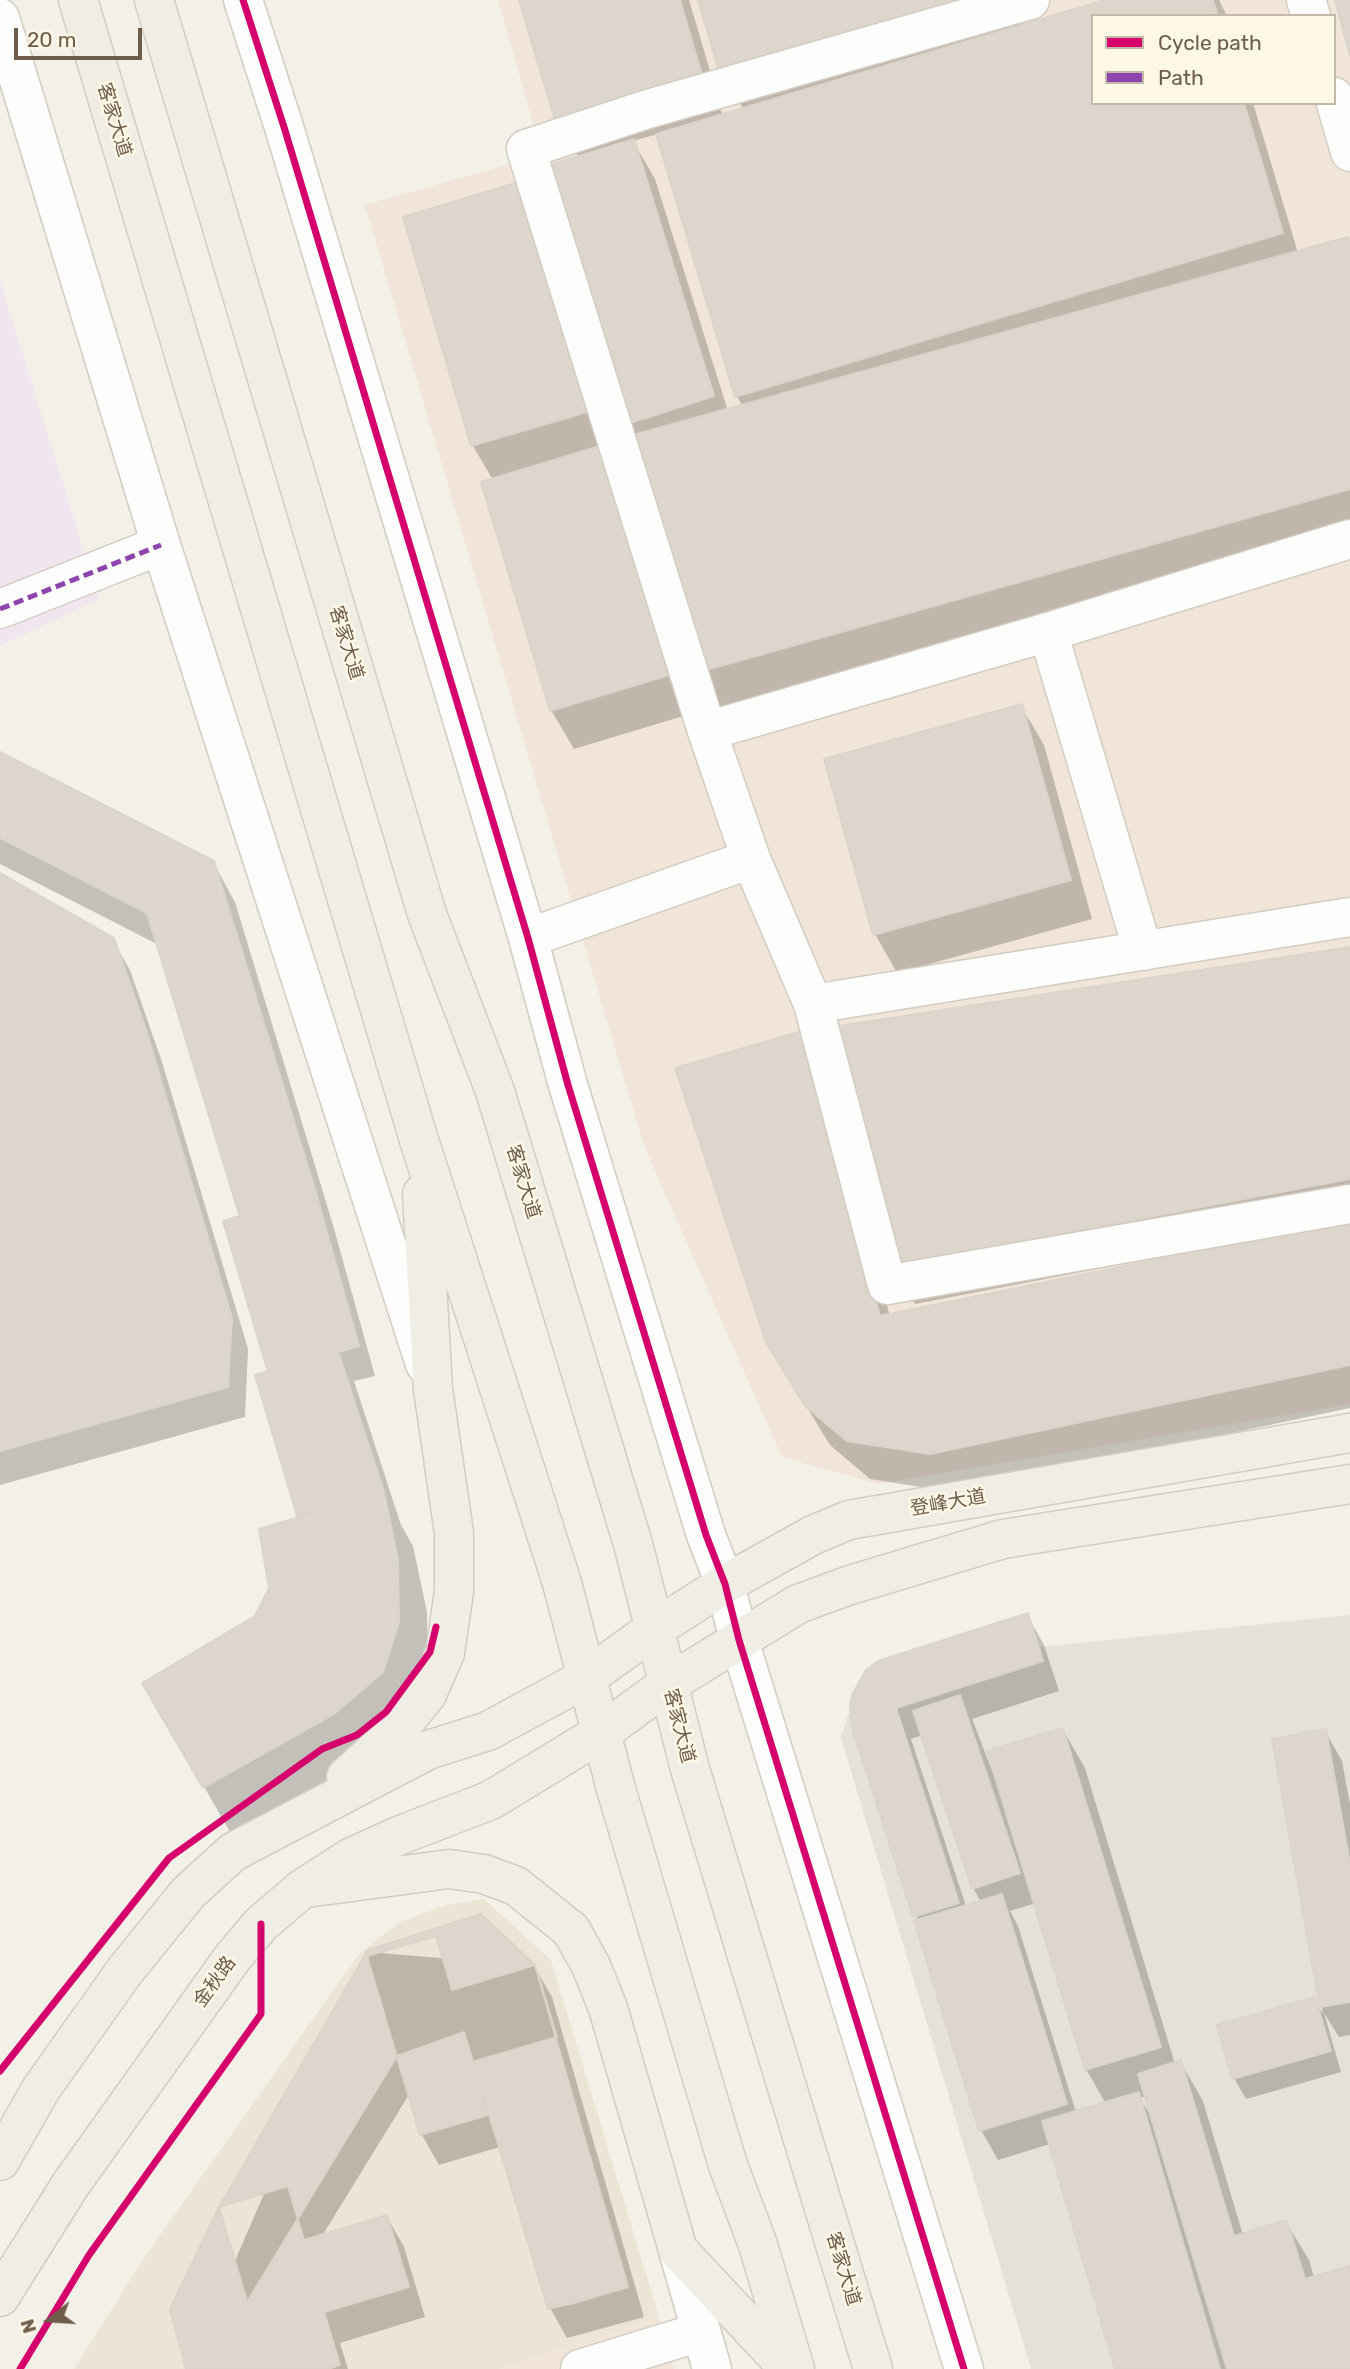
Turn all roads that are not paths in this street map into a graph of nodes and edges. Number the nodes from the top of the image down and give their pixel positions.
1 (78, 0) edge
2 (154, 0) edge
3 (243, 0) edge
4 (1030, 0) edge
5 (0, 18) edge
6 (1336, 104) edge
7 (1350, 152) edge
8 (1350, 539) edge
9 (161, 545) junction
10 (0, 609) edge
11 (1048, 632) junction
12 (707, 731) junction
13 (751, 859) junction
14 (1350, 917) edge
15 (528, 938) junction
16 (1143, 951) junction
17 (813, 1004) junction
18 (419, 1140) junction
19 (1350, 1204) edge
20 (433, 1389) junction
21 (1350, 1433) edge
22 (1350, 1484) edge
23 (725, 1584) junction
24 (654, 1629) junction
25 (739, 1640) junction
26 (586, 1678) junction
27 (668, 1684) junction
28 (601, 1733) junction
29 (311, 1810) junction
30 (302, 1889) junction
31 (0, 2161) edge
32 (678, 2250) junction
33 (0, 2297) edge
34 (700, 2332) junction
35 (580, 2369) edge
36 (712, 2369) edge
37 (789, 2369) edge
38 (795, 2369) edge
39 (873, 2369) edge
40 (964, 2369) edge

1 - 18 main road, 客家大道
2 - 24 main road, 客家大道
3 - 15 street
4 - 12 street
5 - 9 street
6 - 7 street
8 - 11 street
9 - 10 street
9 - 20 street
11 - 12 street
11 - 16 street
12 - 13 street
13 - 15 street
13 - 17 street
14 - 16 street
15 - 23 street
16 - 17 street
17 - 19 street
18 - 20 main road
18 - 26 main road, 客家大道
20 - 29 main road
21 - 23 main road, 登峰大道
22 - 25 main road
23 - 24 main road, 登峰大道
23 - 25 street
24 - 26 main road, 登峰大道
24 - 27 main road, 客家大道
25 - 27 main road
25 - 40 street
26 - 28 main road, 客家大道
26 - 29 main road
27 - 28 main road
27 - 39 main road, 客家大道
28 - 30 main road, 金秋路
28 - 38 main road, 客家大道
29 - 31 main road
30 - 32 main road
30 - 33 main road, 金秋路
32 - 34 street
32 - 37 main road
34 - 35 street
34 - 36 street

